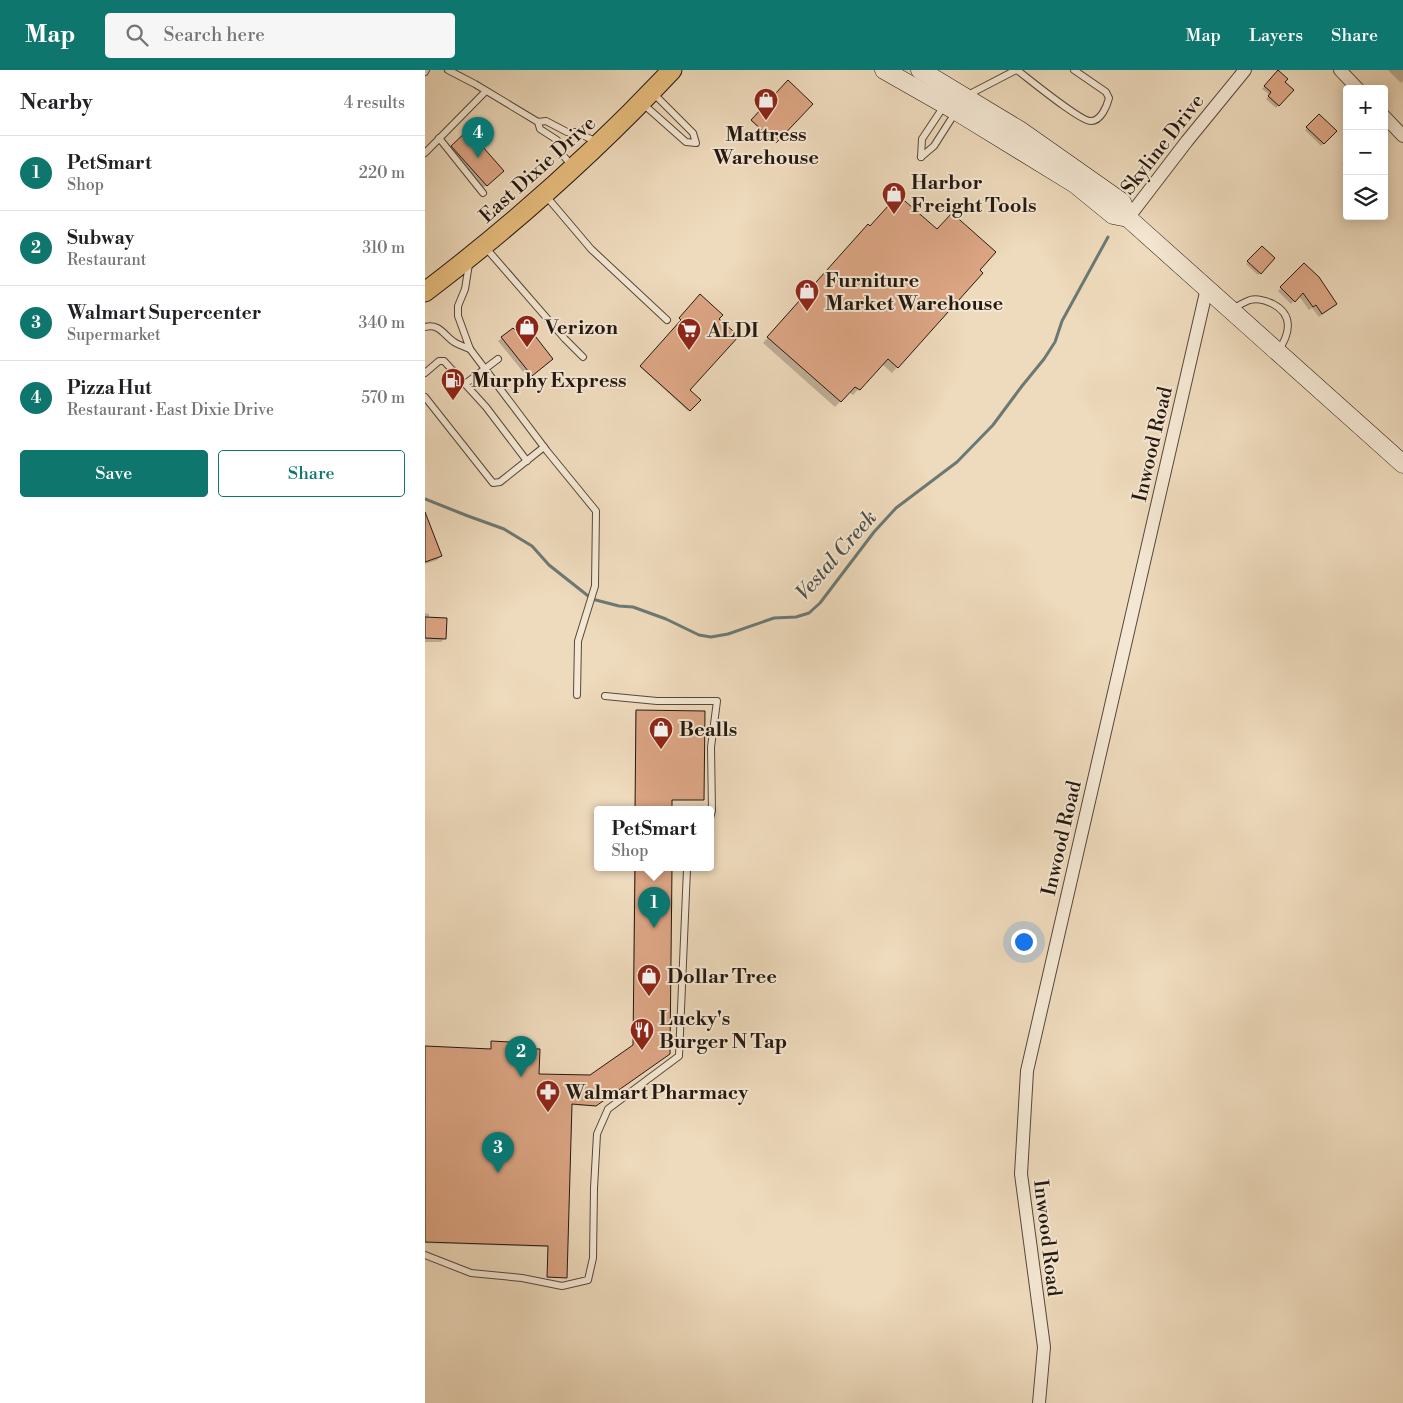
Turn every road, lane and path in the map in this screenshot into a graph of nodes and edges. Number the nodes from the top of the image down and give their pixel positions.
1 (448, 70) edge
2 (672, 70) edge
3 (884, 70) edge
4 (920, 70) edge
5 (1017, 70) edge
6 (1074, 70) edge
7 (1245, 70) edge
8 (1340, 70) edge
9 (1354, 85) edge
10 (486, 91) junction
11 (647, 97) junction
12 (955, 103) junction
13 (1388, 120) edge
14 (538, 122) junction
15 (1403, 136) edge
16 (439, 138) junction
17 (600, 144) junction
18 (425, 153) edge
19 (573, 167) junction
20 (483, 193) dead end
21 (545, 194) junction
22 (1128, 218) junction
23 (477, 252) junction
24 (1207, 288) junction
25 (425, 292) edge
26 (1231, 310) junction
27 (667, 320) dead end
28 (425, 327) edge
29 (470, 349) junction
30 (1278, 352) junction
31 (583, 357) dead end
32 (498, 359) dead end
33 (484, 368) junction
34 (425, 373) edge
35 (465, 384) junction
36 (425, 397) edge
37 (544, 447) junction
38 (527, 460) junction
39 (1403, 464) edge
40 (577, 695) dead end
41 (605, 696) dead end
42 (712, 806) edge
43 (687, 871) edge
44 (425, 1255) edge
45 (1039, 1403) edge

1 - 10 lane
2 - 11 main road, East Dixie Drive
3 - 12 main road
4 - 12 main road
5 - 6 lane
5 - 12 lane
7 - 22 street, Skyline Drive
8 - 9 street
10 - 14 lane
10 - 16 lane
11 - 11 lane
11 - 17 main road, East Dixie Drive
12 - 12 lane
12 - 22 main road
13 - 15 street
14 - 17 lane
14 - 19 lane
16 - 18 lane
16 - 20 lane
17 - 19 main road, East Dixie Drive
19 - 21 main road, East Dixie Drive
21 - 23 main road, East Dixie Drive
21 - 27 lane
22 - 24 main road
23 - 25 main road, East Dixie Drive
23 - 29 lane
23 - 31 lane
24 - 26 main road
24 - 45 street, Inwood Road
26 - 30 main road
26 - 30 lane
28 - 29 lane
29 - 33 lane
30 - 39 main road
32 - 33 lane
33 - 35 lane
33 - 37 lane
34 - 35 lane
35 - 38 lane
36 - 38 lane
37 - 38 lane
37 - 40 lane
41 - 42 lane
43 - 44 lane

